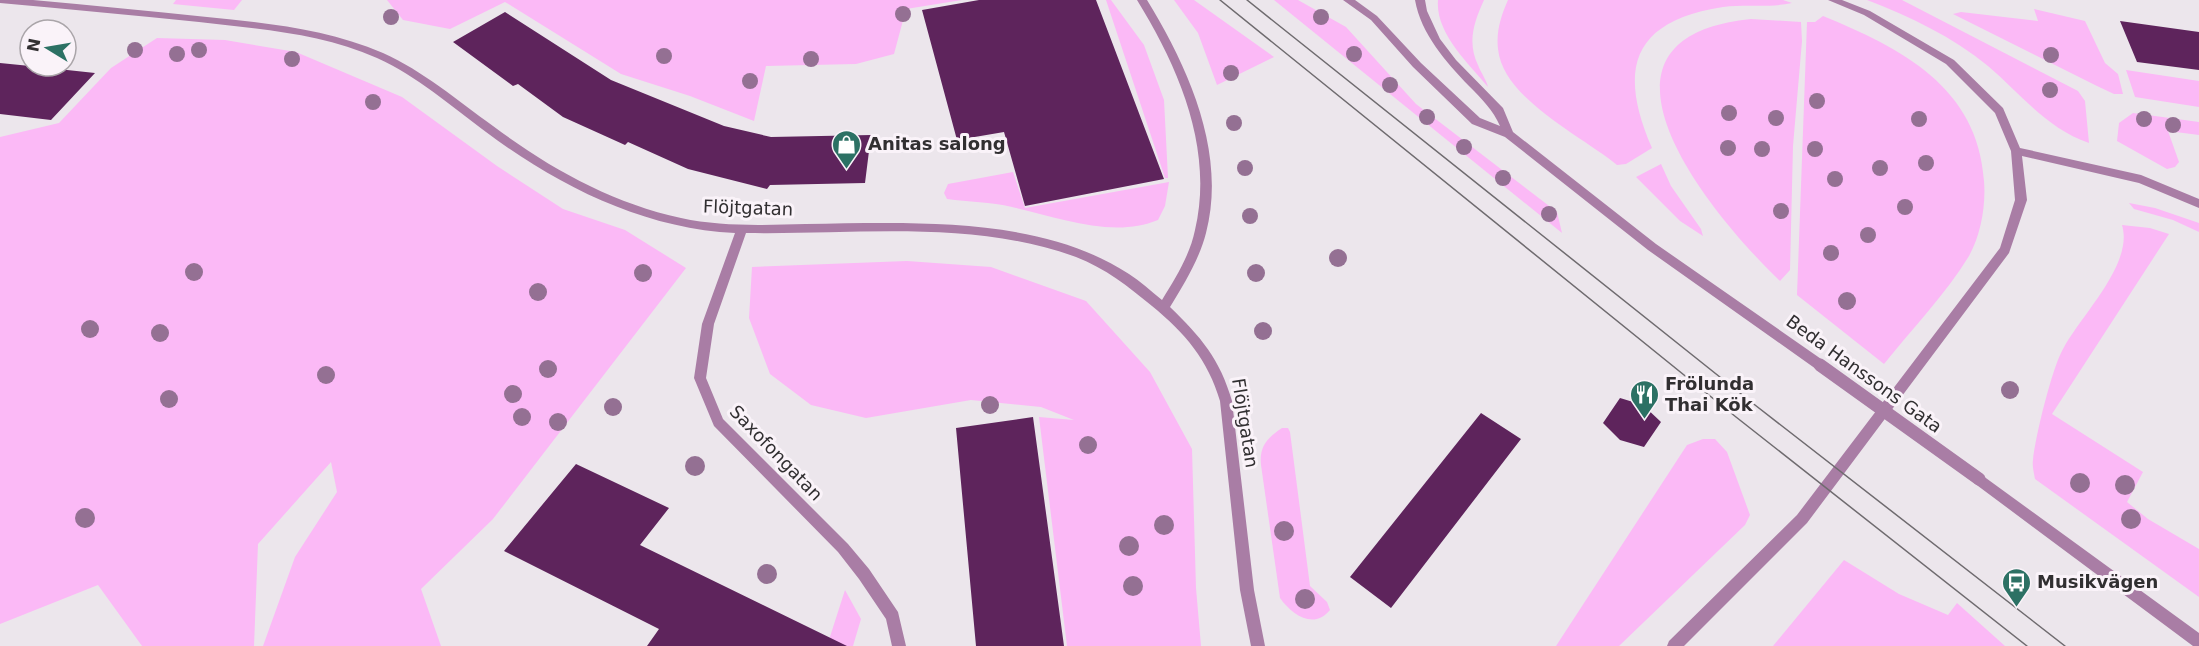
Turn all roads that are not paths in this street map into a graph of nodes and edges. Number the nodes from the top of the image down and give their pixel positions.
1 (0, 0) edge
2 (1142, 0) edge
3 (1348, 0) edge
4 (1420, 0) edge
5 (1833, 0) edge
6 (1509, 134) junction
7 (2016, 151) junction
8 (2199, 204) edge
9 (742, 229) junction
10 (1163, 308) junction
11 (2199, 642) edge
12 (899, 646) edge
13 (1258, 646) edge
14 (1674, 646) edge

1 - 9 street, Flöjtgatan
2 - 10 street
3 - 6 street, Beda Hanssons Gata
4 - 6 street, Beda Hanssons Gata
5 - 7 street
6 - 11 street, Beda Hanssons Gata, bridge
7 - 8 street
7 - 14 street
9 - 10 street, Flöjtgatan
9 - 12 street, Saxofongatan
10 - 13 street, Flöjtgatan

